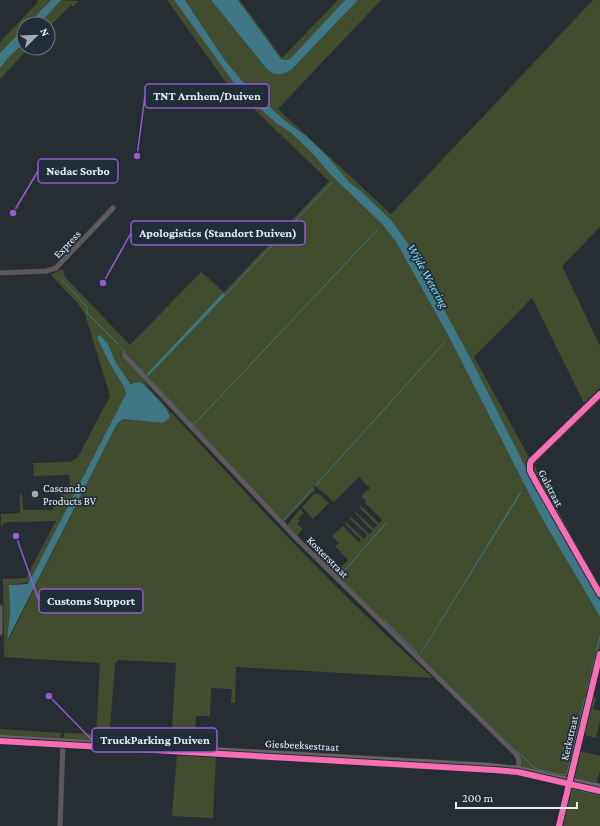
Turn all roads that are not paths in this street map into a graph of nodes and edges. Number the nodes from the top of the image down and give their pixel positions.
1 (113, 208) dead end
2 (0, 273) edge
3 (124, 355) dead end
4 (600, 394) edge
5 (600, 594) edge
6 (0, 607) edge
7 (0, 633) edge
8 (600, 654) edge
9 (0, 738) edge
10 (63, 741) junction
11 (518, 769) junction
12 (570, 780) junction
13 (600, 787) edge
14 (60, 826) edge
15 (559, 826) edge

1 - 2 street, Express
3 - 11 street, Kosterstraat
4 - 5 street, Galstraat
6 - 7 street
8 - 12 street, Kerkstraat
9 - 10 street, Giesbeeksestraat
10 - 11 street, Giesbeeksestraat
10 - 14 street
11 - 12 street, Giesbeeksestraat
12 - 13 street, Giesbeeksestraat
12 - 15 street, Kerkstraat

